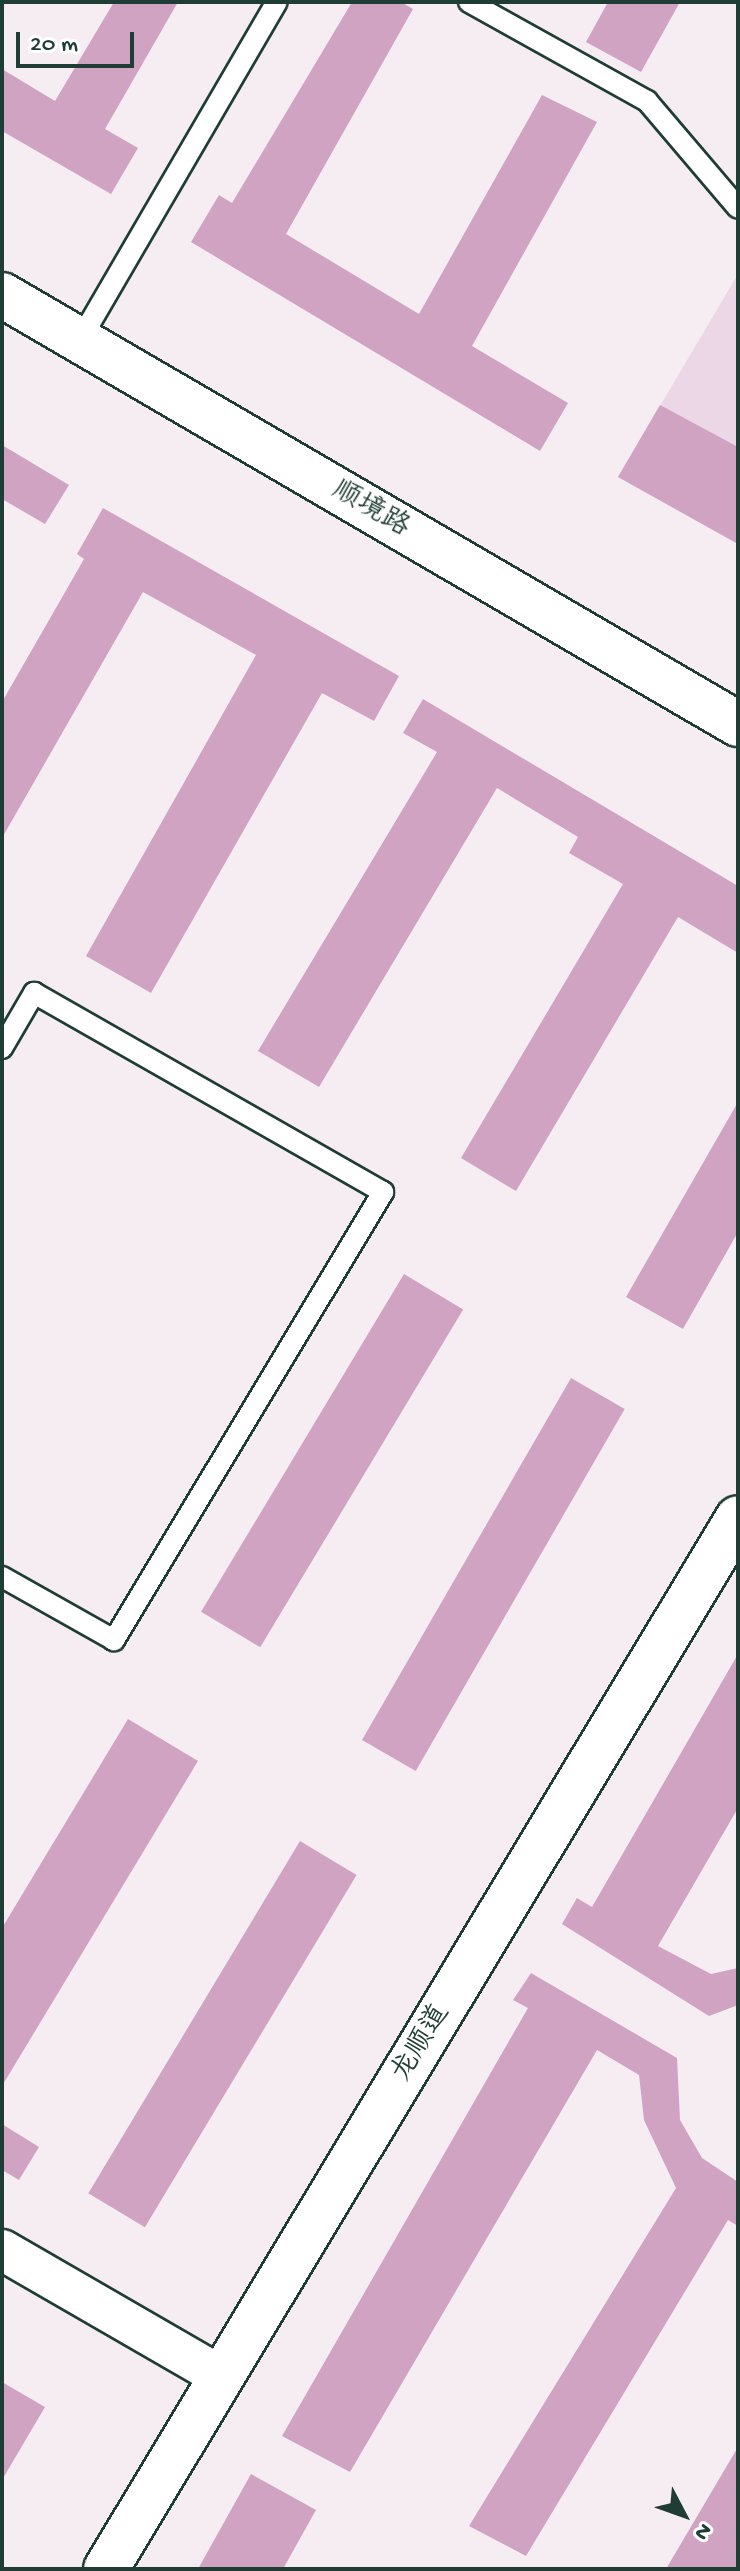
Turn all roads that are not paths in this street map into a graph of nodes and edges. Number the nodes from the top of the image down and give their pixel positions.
1 (277, 2) edge
2 (469, 2) edge
3 (738, 208) edge
4 (2, 295) edge
5 (80, 340) junction
6 (738, 724) edge
7 (2, 1048) edge
8 (738, 1518) edge
9 (2, 1577) edge
10 (2, 2250) edge
11 (222, 2377) junction
12 (106, 2569) edge

1 - 5 lane
2 - 3 lane
4 - 5 street, 顺境路
5 - 6 street, 顺境路
7 - 9 lane
8 - 11 street, 龙顺道
10 - 11 street
11 - 12 street, 龙顺道

